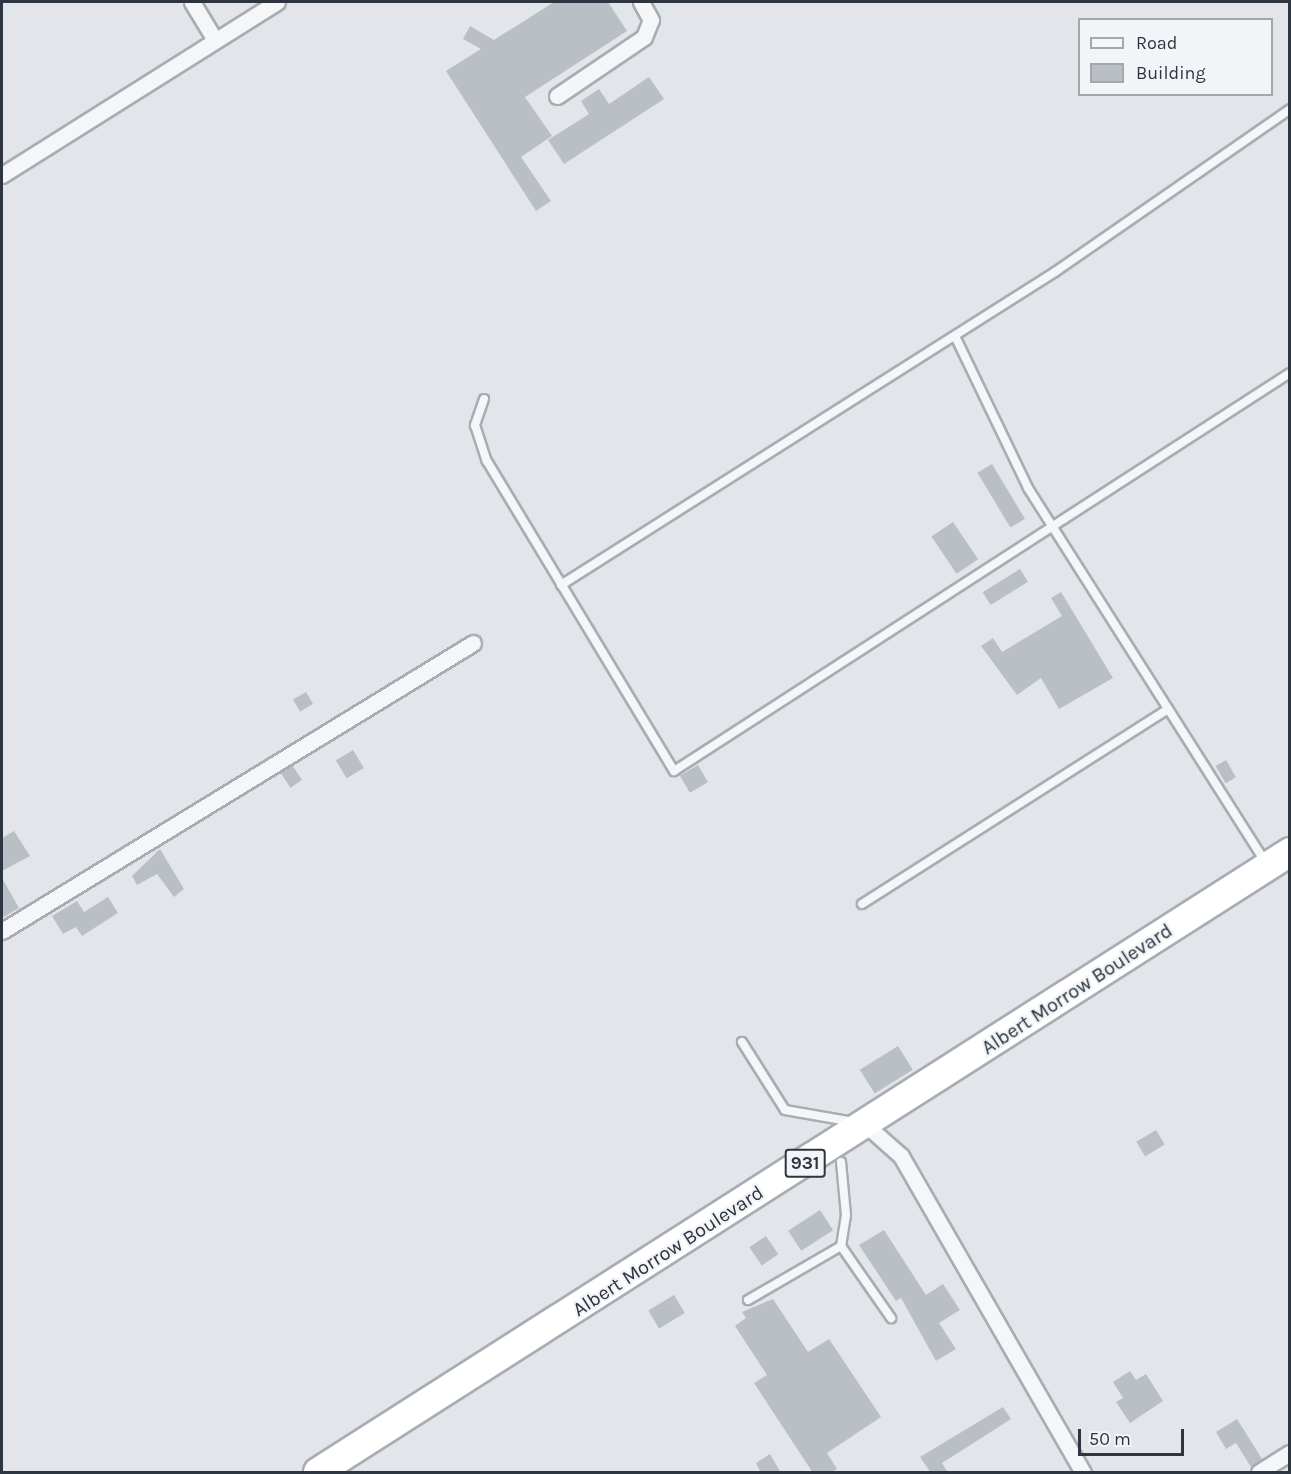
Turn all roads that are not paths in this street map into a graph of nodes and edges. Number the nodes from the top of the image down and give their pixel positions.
1 (192, 2) edge
2 (277, 2) edge
3 (641, 2) edge
4 (215, 40) junction
5 (557, 96) dead end
6 (1290, 109) edge
7 (2, 175) edge
8 (955, 336) junction
9 (1290, 373) edge
10 (484, 399) dead end
11 (1052, 527) junction
12 (561, 585) junction
13 (473, 643) dead end
14 (1168, 709) junction
15 (1282, 864) edge
16 (862, 904) dead end
17 (2, 931) edge
18 (742, 1042) dead end
19 (874, 1131) junction
20 (841, 1162) junction
21 (841, 1246) junction
22 (748, 1300) dead end
23 (891, 1318) dead end
24 (1290, 1453) edge
25 (318, 1473) edge
26 (355, 1473) edge
27 (1083, 1473) edge
28 (1259, 1473) edge

1 - 4 street
2 - 4 street
3 - 5 street
4 - 7 street
6 - 8 lane
8 - 11 lane
8 - 12 lane
9 - 11 lane
10 - 12 lane
11 - 12 lane
11 - 14 lane
13 - 17 street
14 - 15 lane
14 - 16 lane
15 - 19 highway, Albert Morrow Boulevard / 931
18 - 19 lane
19 - 20 highway, Albert Morrow Boulevard / 931
19 - 25 highway, Albert Morrow Boulevard / 931
19 - 27 street
20 - 21 lane
20 - 26 highway, Albert Morrow Boulevard / 931
21 - 22 lane
21 - 23 lane
24 - 28 street

